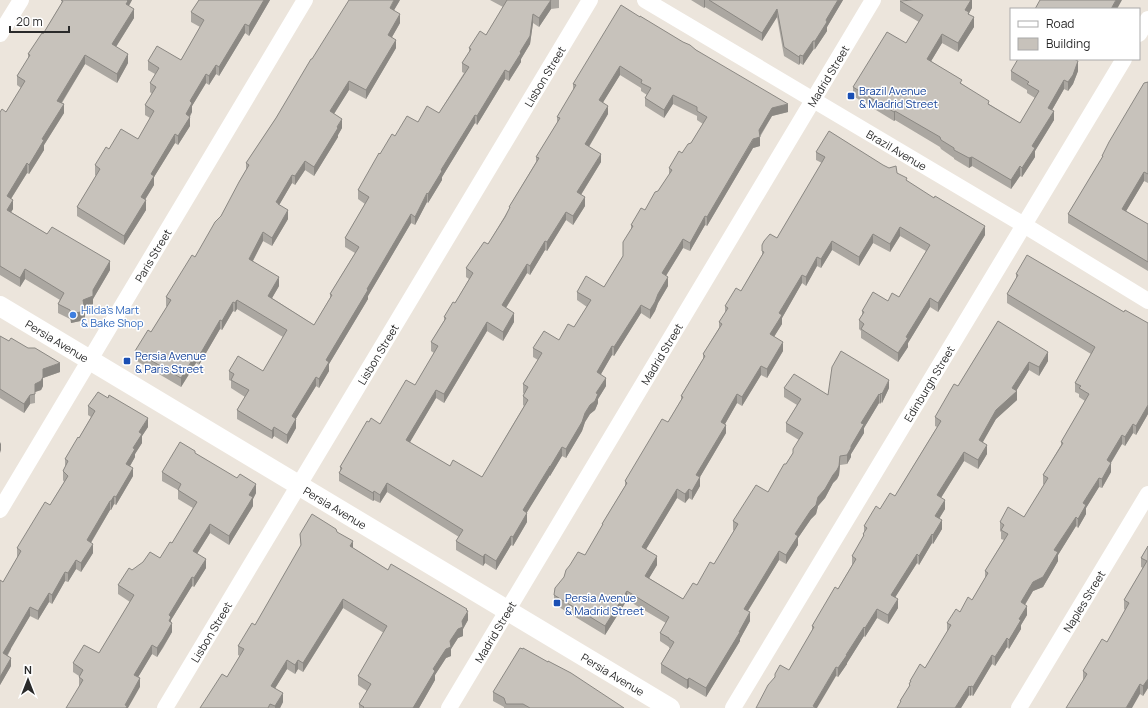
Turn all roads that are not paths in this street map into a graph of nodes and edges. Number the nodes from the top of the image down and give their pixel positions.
1 (20, 0) edge
2 (305, 0) edge
3 (590, 0) edge
4 (645, 0) edge
5 (873, 0) edge
6 (1148, 19) edge
7 (1140, 32) edge
8 (0, 34) edge
9 (1123, 60) edge
10 (813, 100) junction
11 (1024, 226) junction
12 (1148, 301) edge
13 (0, 306) edge
14 (90, 360) junction
15 (299, 486) junction
16 (1148, 494) edge
17 (0, 510) edge
18 (507, 611) junction
19 (165, 708) edge
20 (449, 708) edge
21 (670, 708) edge
22 (732, 708) edge
23 (1019, 708) edge

1 - 8 street
2 - 14 street, Paris Street
3 - 15 street, Lisbon Street
4 - 10 street, Brazil Avenue
5 - 10 street, Madrid Street
6 - 7 street
9 - 11 street, Edinburgh Street
10 - 11 street, Brazil Avenue
10 - 18 street, Madrid Street
11 - 12 street, Brazil Avenue
11 - 22 street, Edinburgh Street
13 - 14 street, Persia Avenue
14 - 15 street, Persia Avenue
14 - 17 street, Paris Street
15 - 18 street, Persia Avenue
15 - 19 street, Lisbon Street
16 - 23 street, Naples Street
18 - 20 street, Madrid Street
18 - 21 street, Persia Avenue

